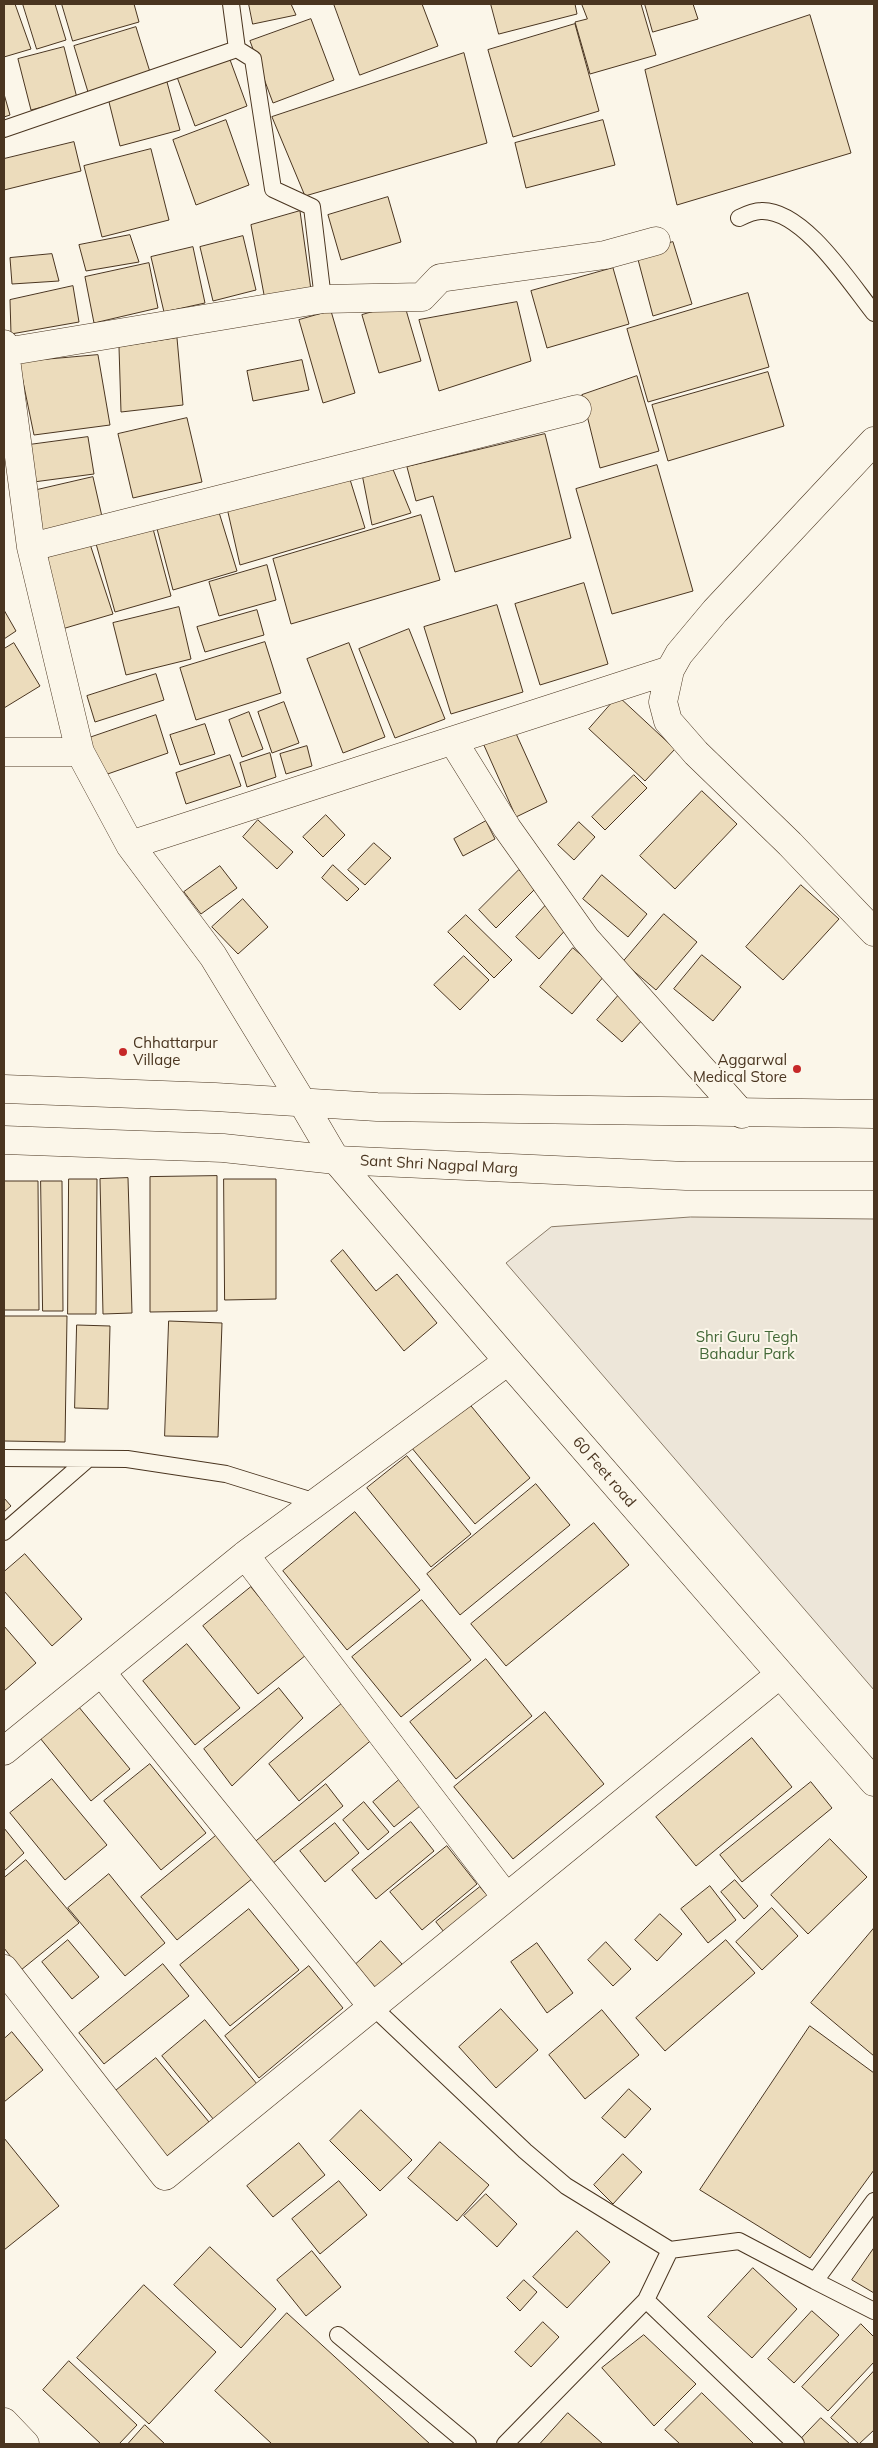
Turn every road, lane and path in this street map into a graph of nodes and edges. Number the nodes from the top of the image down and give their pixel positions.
1 (231, 4) edge
2 (237, 49) junction
3 (4, 129) edge
4 (739, 218) dead end
5 (656, 241) dead end
6 (323, 299) junction
7 (874, 313) edge
8 (4, 348) edge
9 (577, 409) dead end
10 (874, 441) edge
11 (31, 547) junction
12 (670, 670) junction
13 (453, 741) junction
14 (4, 752) edge
15 (80, 752) junction
16 (130, 845) junction
17 (874, 932) edge
18 (4, 1089) edge
19 (302, 1102) junction
20 (742, 1114) junction
21 (874, 1114) edge
22 (4, 1140) edge
23 (336, 1160) junction
24 (874, 1176) edge
25 (508, 1361) junction
26 (4, 1458) edge
27 (88, 1458) junction
28 (316, 1502) junction
29 (4, 1532) edge
30 (245, 1554) junction
31 (101, 1672) junction
32 (779, 1675) junction
33 (4, 1751) edge
34 (874, 1782) edge
35 (506, 1897) junction
36 (4, 1969) edge
37 (372, 2006) junction
38 (874, 2202) edge
39 (670, 2250) junction
40 (815, 2281) junction
41 (646, 2300) junction
42 (874, 2311) edge
43 (338, 2335) dead end
44 (4, 2422) edge
45 (25, 2444) edge
46 (468, 2444) edge
47 (505, 2444) edge
48 (796, 2444) edge

1 - 2 lane
2 - 3 lane
2 - 6 lane
4 - 7 lane
5 - 6 street
6 - 8 street
8 - 11 street, 60 Feet road
9 - 11 street
10 - 12 street
11 - 15 street, 60 Feet road
12 - 13 street
12 - 17 street
13 - 16 street
13 - 20 street
14 - 15 street
15 - 16 street, 60 Feet road
16 - 19 street, 60 Feet road
18 - 19 street
19 - 20 street
19 - 23 street, 60 Feet road
20 - 21 street
22 - 23 street, Sant Shri Nagpal Marg
23 - 24 street, Sant Shri Nagpal Marg
23 - 25 street, 60 Feet road
25 - 28 street
25 - 32 street, 60 Feet road
26 - 27 lane
27 - 28 lane
27 - 29 lane
28 - 30 street
30 - 31 street
30 - 35 street
31 - 33 street
31 - 37 street
32 - 34 street, 60 Feet road
32 - 35 street
35 - 37 street
36 - 37 street
37 - 39 lane
38 - 40 lane
39 - 40 lane
39 - 41 lane
40 - 42 lane
41 - 47 lane
41 - 48 lane
43 - 46 lane
44 - 45 street

